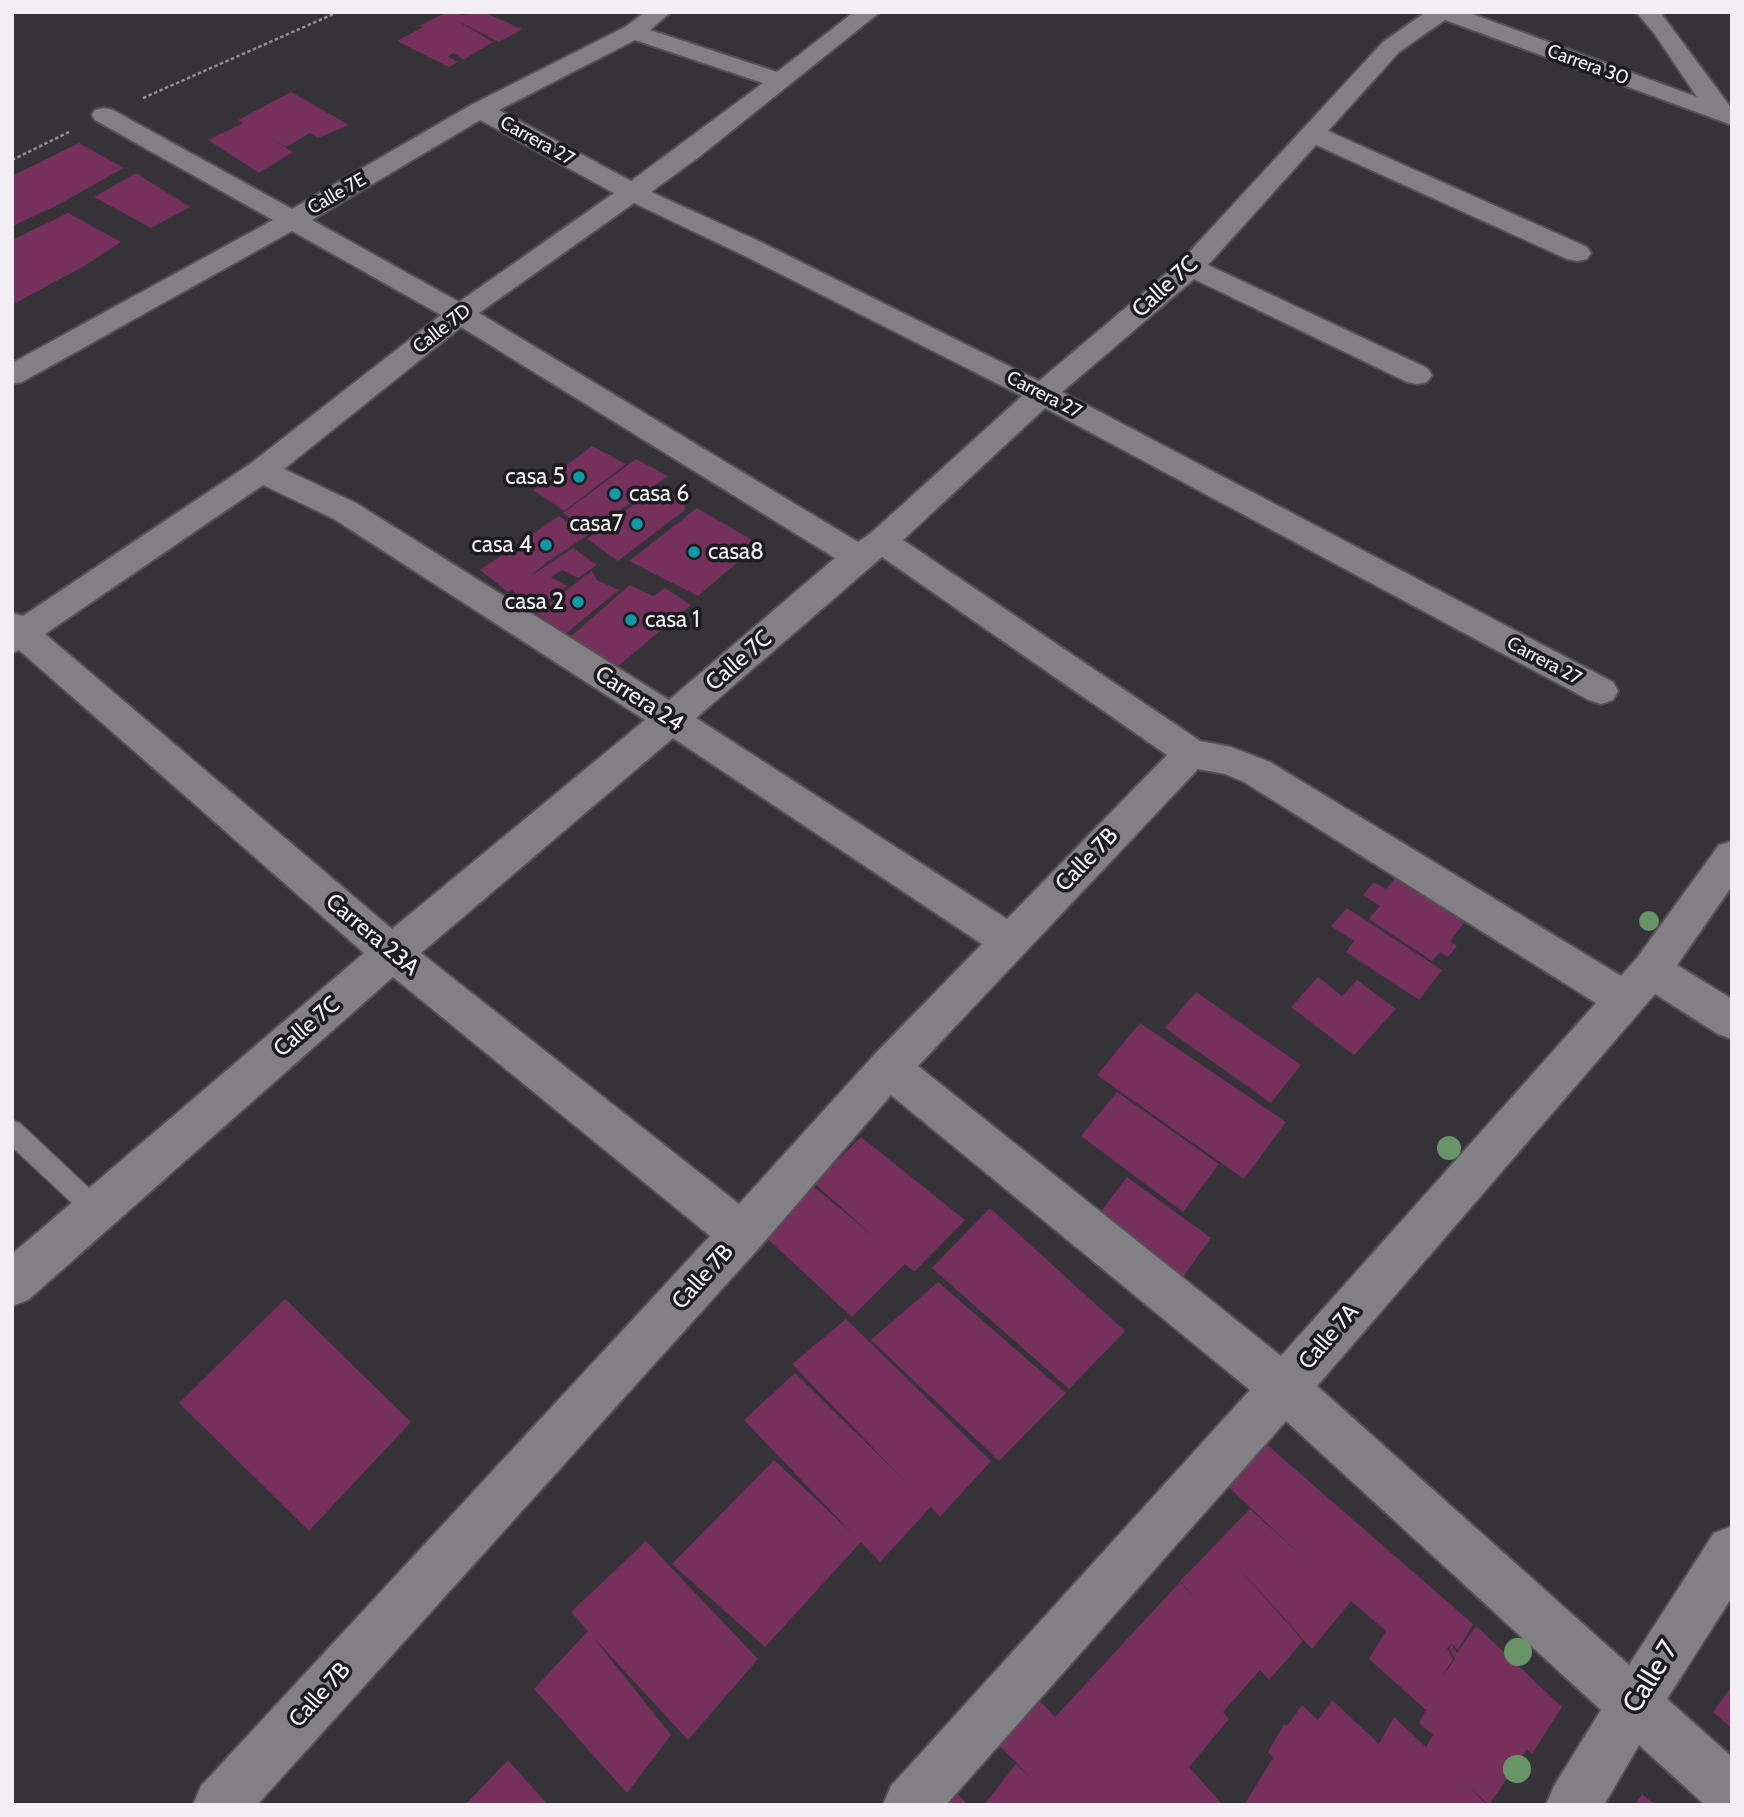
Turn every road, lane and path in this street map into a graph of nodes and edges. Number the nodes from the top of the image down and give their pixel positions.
1 (338, 12) edge
2 (660, 12) edge
3 (869, 12) edge
4 (1443, 12) edge
5 (1647, 12) edge
6 (633, 32) junction
7 (781, 81) junction
8 (480, 110) junction
9 (104, 115) junction
10 (1726, 116) edge
11 (1313, 134) junction
12 (12, 160) edge
13 (633, 193) junction
14 (291, 220) junction
15 (1577, 253) dead end
16 (1191, 267) junction
17 (460, 314) junction
18 (12, 375) edge
19 (1417, 375) dead end
20 (1042, 394) junction
21 (261, 471) junction
22 (870, 549) junction
23 (16, 633) edge
24 (1601, 691) dead end
25 (671, 719) junction
26 (1191, 753) junction
27 (1732, 856) edge
28 (1009, 941) junction
29 (392, 953) junction
30 (1638, 985) junction
31 (1732, 1021) edge
32 (889, 1068) junction
33 (12, 1131) edge
34 (97, 1211) junction
35 (742, 1234) junction
36 (12, 1284) edge
37 (1284, 1388) junction
38 (1732, 1551) edge
39 (1633, 1706) junction
40 (1732, 1793) edge
41 (220, 1805) edge
42 (910, 1805) edge
43 (1573, 1805) edge

1 - 9 path
2 - 6 street, Calle 7E
3 - 7 street, Calle 7D
4 - 10 street, Carrera 30
4 - 11 street, Calle 7C
5 - 10 street
6 - 7 street
6 - 8 street, Calle 7E
7 - 13 street, Calle 7D
8 - 13 street, Carrera 27
8 - 14 street, Calle 7E
9 - 12 path
9 - 14 street
11 - 15 street
11 - 16 street, Calle 7C
13 - 17 street, Calle 7D
13 - 20 street, Carrera 27
14 - 17 street
14 - 18 street, Calle 7E
16 - 19 street
16 - 20 street, Calle 7C
17 - 21 street, Calle 7D
17 - 22 street
20 - 22 street, Calle 7C
20 - 24 street, Carrera 27
21 - 23 street, Calle 7D
21 - 25 street, Carrera 24
22 - 25 street, Calle 7C
22 - 26 street
23 - 29 street, Carrera 23A
25 - 28 street, Carrera 24
25 - 29 street, Calle 7C
26 - 28 street, Calle 7B
26 - 30 street
27 - 30 street, Calle 7A
28 - 32 street, Calle 7B
29 - 34 street, Calle 7C
29 - 35 street, Carrera 23A
30 - 31 street
30 - 37 street, Calle 7A
32 - 35 street, Calle 7B
32 - 37 street
33 - 34 lane
34 - 36 street, Calle 7C
35 - 41 street, Calle 7B
37 - 39 street
37 - 42 street, Calle 7A
38 - 39 street, Calle 7
39 - 40 street
39 - 43 street, Calle 7

